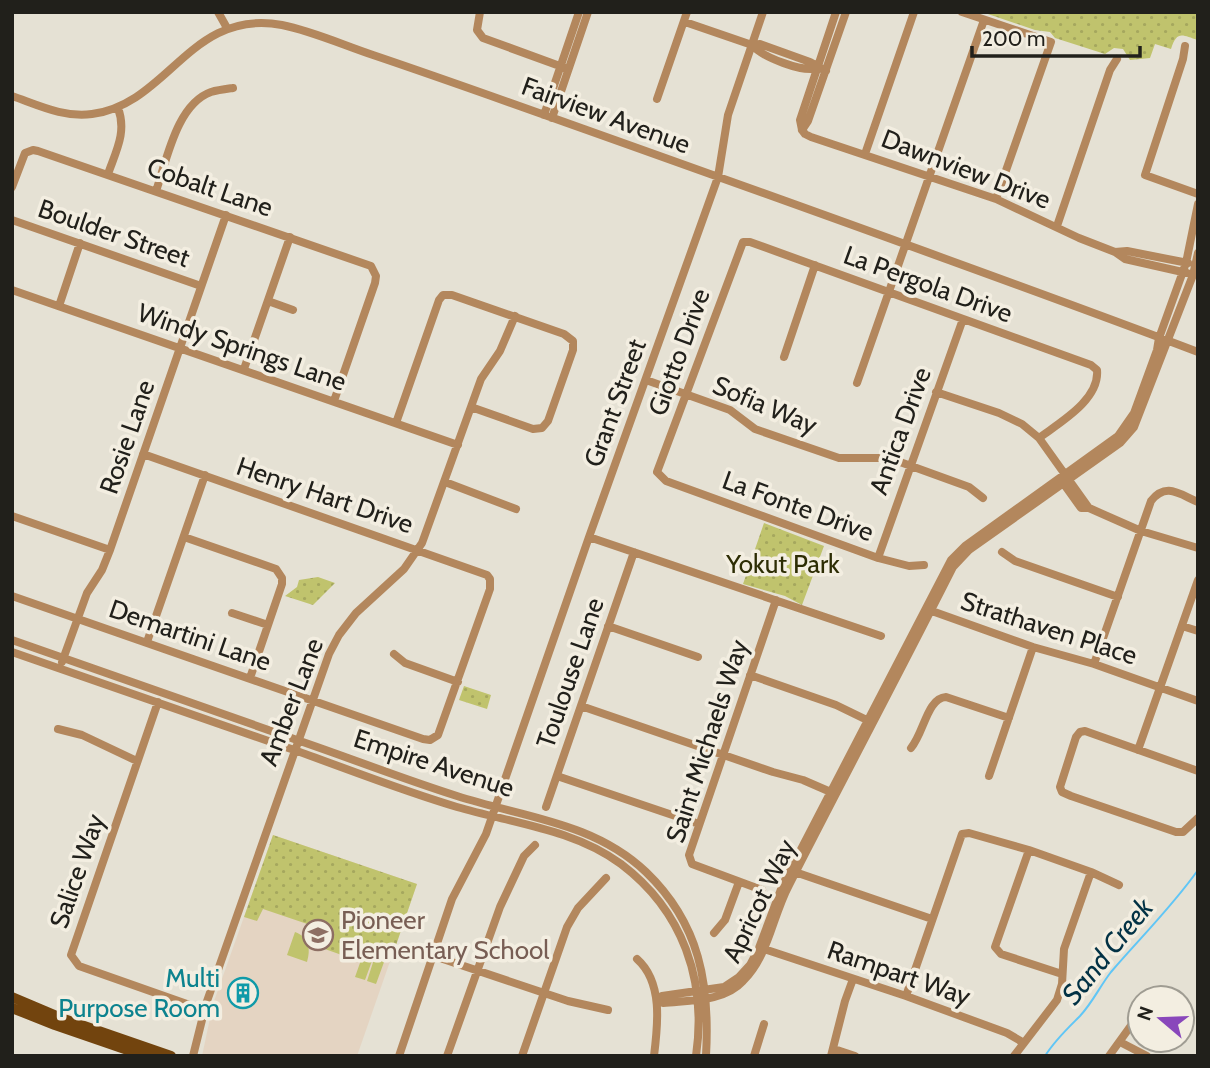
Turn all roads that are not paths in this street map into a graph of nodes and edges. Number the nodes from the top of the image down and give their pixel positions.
1 (218, 12) edge
2 (480, 12) edge
3 (579, 12) edge
4 (588, 12) edge
5 (687, 12) edge
6 (763, 12) edge
7 (836, 12) edge
8 (846, 12) edge
9 (914, 12) edge
10 (962, 12) edge
11 (984, 20) junction
12 (685, 22) junction
13 (227, 28) junction
14 (752, 45) junction
15 (1185, 46) dead end
16 (1116, 59) dead end
17 (564, 68) junction
18 (822, 70) junction
19 (233, 88) dead end
20 (12, 96) edge
21 (657, 99) dead end
22 (118, 108) junction
23 (548, 116) junction
24 (29, 150) joint
25 (865, 154) junction
26 (108, 174) junction
27 (718, 177) junction
28 (930, 177) junction
29 (12, 187) edge
30 (156, 191) junction
31 (1198, 194) edge
32 (996, 199) junction
33 (1198, 204) edge
34 (226, 215) junction
35 (12, 220) edge
36 (1057, 226) junction
37 (290, 237) junction
38 (743, 242) joint
39 (80, 243) junction
40 (906, 245) junction
41 (1115, 251) junction
42 (1198, 253) edge
43 (1186, 263) junction
44 (814, 265) junction
45 (1197, 265) edge
46 (1183, 273) junction
47 (1195, 275) edge
48 (201, 286) junction
49 (12, 290) edge
50 (890, 292) junction
51 (268, 301) junction
52 (59, 306) junction
53 (293, 310) dead end
54 (515, 316) junction
55 (963, 319) junction
56 (1163, 339) junction
57 (180, 348) junction
58 (1198, 352) edge
59 (783, 357) dead end
60 (244, 369) junction
61 (646, 380) junction
62 (856, 383) dead end
63 (936, 392) junction
64 (687, 394) junction
65 (334, 401) junction
66 (471, 407) junction
67 (396, 422) junction
68 (1039, 438) junction
69 (457, 445) junction
70 (143, 454) junction
71 (910, 466) junction
72 (205, 475) junction
73 (660, 477) joint
74 (1065, 479) junction
75 (444, 482) junction
76 (983, 498) dead end
77 (1198, 502) edge
78 (516, 509) dead end
79 (12, 516) edge
80 (1142, 531) junction
81 (184, 537) junction
82 (589, 537) junction
83 (1198, 548) edge
84 (418, 549) junction
85 (110, 550) junction
86 (634, 552) junction
87 (1002, 552) dead end
88 (878, 558) junction
89 (925, 565) dead end
90 (1198, 580) edge
91 (12, 596) edge
92 (1118, 597) junction
93 (776, 600) junction
94 (928, 610) junction
95 (232, 613) dead end
96 (77, 618) junction
97 (268, 625) junction
98 (608, 626) junction
99 (1182, 626) junction
100 (1198, 631) edge
101 (881, 636) dead end
102 (12, 640) edge
103 (147, 642) junction
104 (1034, 647) junction
105 (12, 652) edge
106 (394, 654) dead end
107 (698, 657) dead end
108 (64, 658) junction
109 (1094, 664) junction
110 (60, 668) junction
111 (750, 675) junction
112 (250, 678) junction
113 (457, 682) junction
114 (1159, 688) junction
115 (312, 700) junction
116 (1198, 701) edge
117 (158, 702) junction
118 (581, 706) junction
119 (1009, 718) junction
120 (870, 722) junction
121 (58, 729) dead end
122 (298, 740) junction
123 (911, 748) dead end
124 (295, 750) junction
125 (1138, 750) junction
126 (723, 755) junction
127 (137, 761) junction
128 (1198, 771) edge
129 (557, 776) junction
130 (989, 776) dead end
131 (833, 793) junction
132 (495, 805) junction
133 (546, 807) dead end
134 (491, 816) junction
135 (1198, 818) edge
136 (699, 824) junction
137 (535, 845) dead end
138 (1029, 850) junction
139 (793, 871) junction
140 (1091, 872) junction
141 (606, 878) dead end
142 (739, 882) junction
143 (1119, 885) dead end
144 (762, 890) dead end
145 (932, 919) junction
146 (714, 933) dead end
147 (761, 948) junction
148 (435, 956) junction
149 (637, 958) dead end
150 (477, 971) junction
151 (1062, 974) junction
152 (853, 979) junction
153 (544, 993) junction
154 (702, 995) junction
155 (906, 996) junction
156 (12, 997) edge
157 (657, 999) junction
158 (12, 1008) edge
159 (204, 1010) junction
160 (608, 1010) dead end
161 (764, 1024) dead end
162 (1126, 1033) edge
163 (1120, 1042) junction
164 (1024, 1043) junction
165 (833, 1052) edge
166 (145, 1056) edge
167 (171, 1056) edge
168 (192, 1056) edge
169 (399, 1056) edge
170 (447, 1056) edge
171 (522, 1056) edge
172 (654, 1056) edge
173 (696, 1056) edge
174 (706, 1056) edge
175 (754, 1056) edge
176 (855, 1056) edge
177 (1014, 1056) edge
178 (1108, 1056) edge
179 (1147, 1056) edge

1 - 13 street
2 - 17 street
3 - 17 street
4 - 17 street
5 - 12 street
6 - 14 street, Grant Street
7 - 18 street
8 - 18 street
9 - 25 street
10 - 11 street
11 - 28 street
11 - 32 street
12 - 14 street
12 - 21 street
13 - 22 street, Fairview Avenue
13 - 23 street, Fairview Avenue
14 - 18 street
14 - 27 street, Grant Street
15 - 31 street
16 - 36 street
17 - 23 street
18 - 25 street, Dawnview Drive
19 - 30 street
20 - 22 street, Fairview Avenue
22 - 26 street
23 - 27 street, Fairview Avenue
24 - 26 street, Cobalt Lane
24 - 29 street, Boulder Street
25 - 28 street, Dawnview Drive
26 - 30 street, Cobalt Lane
27 - 40 street, Fairview Avenue
27 - 61 street, Grant Street
28 - 32 street, Dawnview Drive
28 - 40 street
30 - 34 street, Cobalt Lane
32 - 36 street, Dawnview Drive
33 - 43 street
34 - 37 street, Cobalt Lane
34 - 48 street, Rosie Lane
35 - 39 street, Boulder Street
36 - 41 street, Dawnview Drive
37 - 51 street
37 - 65 street, Cobalt Lane
38 - 44 street, La Pergola Drive
38 - 64 street, Giotto Drive
39 - 48 street, Boulder Street
39 - 52 street
40 - 50 street
40 - 56 street, Fairview Avenue
41 - 43 street, Dawnview Drive
41 - 46 street, Dawnview Drive
42 - 45 street
43 - 45 street, Dawnview Drive
43 - 46 street
44 - 50 street, La Pergola Drive
44 - 59 street
45 - 47 street
46 - 47 street, Dawnview Drive
46 - 56 street
47 - 56 street
48 - 57 street, Rosie Lane
49 - 52 street, Windy Springs Lane
50 - 55 street, La Pergola Drive
50 - 62 street
51 - 53 street
51 - 60 street
52 - 57 street, Windy Springs Lane
54 - 66 street, Amber Lane
54 - 66 street
54 - 67 street
55 - 63 street, Antica Drive
55 - 68 street, La Pergola Drive
56 - 58 street, Fairview Avenue
56 - 74 street, Apricot Way
57 - 60 street, Windy Springs Lane
57 - 70 street, Rosie Lane
60 - 65 street, Windy Springs Lane
61 - 64 street, Sofia Way
61 - 82 street, Grant Street
63 - 68 street
63 - 71 street, Antica Drive
64 - 71 street, Sofia Way
64 - 73 street, Giotto Drive
65 - 67 street, Windy Springs Lane
66 - 69 street, Amber Lane
67 - 69 street, Windy Springs Lane
68 - 74 street
69 - 75 street, Amber Lane
70 - 72 street, Henry Hart Drive
70 - 85 street, Rosie Lane
71 - 76 street, Sofia Way
71 - 88 street, Antica Drive
72 - 81 street
72 - 84 street, Henry Hart Drive
73 - 88 street, La Fonte Drive
74 - 80 street
74 - 94 street, Apricot Way
75 - 78 street
75 - 84 street, Amber Lane
77 - 80 street
79 - 85 street
80 - 83 street
80 - 92 street
81 - 97 street
81 - 103 street
82 - 86 street
82 - 132 street, Grant Street
84 - 113 street, Henry Hart Drive
84 - 115 street, Amber Lane
85 - 96 street, Rosie Lane
86 - 93 street
86 - 98 street, Toulouse Lane
87 - 92 street
88 - 89 street, La Fonte Drive
90 - 99 street
91 - 96 street, Demartini Lane
92 - 109 street
93 - 101 street
93 - 111 street, Saint Michaels Way
94 - 104 street, Strathaven Place
94 - 120 street, Apricot Way
95 - 97 street
96 - 103 street, Demartini Lane
96 - 108 street, Rosie Lane
97 - 112 street
98 - 107 street
98 - 118 street, Toulouse Lane
99 - 100 street
99 - 114 street
102 - 108 street, Empire Avenue
103 - 112 street, Demartini Lane
104 - 109 street, Strathaven Place
104 - 119 street
105 - 110 street, Empire Avenue
106 - 113 street
108 - 110 street, Rosie Lane
108 - 122 street, Empire Avenue
109 - 114 street, Strathaven Place
110 - 117 street, Empire Avenue
111 - 120 street
111 - 126 street, Saint Michaels Way
112 - 115 street, Demartini Lane
113 - 115 street, Demartini Lane
114 - 116 street, Strathaven Place
114 - 125 street
115 - 122 street, Amber Lane
117 - 124 street, Empire Avenue
117 - 127 street, Salice Way
118 - 126 street
118 - 129 street, Toulouse Lane
119 - 123 street
119 - 130 street
120 - 131 street, Apricot Way
121 - 127 street
122 - 124 street, Amber Lane
122 - 132 street, Empire Avenue
124 - 134 street, Empire Avenue
124 - 159 street, Amber Lane
125 - 128 street
125 - 135 street
126 - 131 street
126 - 136 street, Saint Michaels Way
127 - 159 street, Salice Way
129 - 133 street, Toulouse Lane
129 - 136 street
131 - 139 street, Apricot Way
132 - 134 street, Grant Street
132 - 154 street, Empire Avenue
134 - 148 street
134 - 154 street, Empire Avenue
136 - 142 street, Saint Michaels Way
137 - 150 street
138 - 140 street
138 - 145 street
138 - 151 street
139 - 145 street
139 - 147 street, Apricot Way
140 - 143 street
140 - 151 street
141 - 153 street
142 - 144 street, Saint Michaels Way
142 - 146 street
145 - 155 street
147 - 152 street, Rampart Way
147 - 154 street, Apricot Way
148 - 150 street
148 - 169 street
149 - 157 street
150 - 153 street
150 - 170 street
151 - 164 street
152 - 155 street, Rampart Way
152 - 165 street
153 - 160 street
153 - 171 street
154 - 157 street, Apricot Way
154 - 173 street, Empire Avenue
154 - 174 street, Empire Avenue
155 - 164 street, Rampart Way
156 - 167 main road
157 - 172 street
158 - 166 main road
159 - 168 street, Amber Lane
161 - 175 street
162 - 163 street
163 - 178 street
163 - 179 street
164 - 177 street
165 - 176 street

